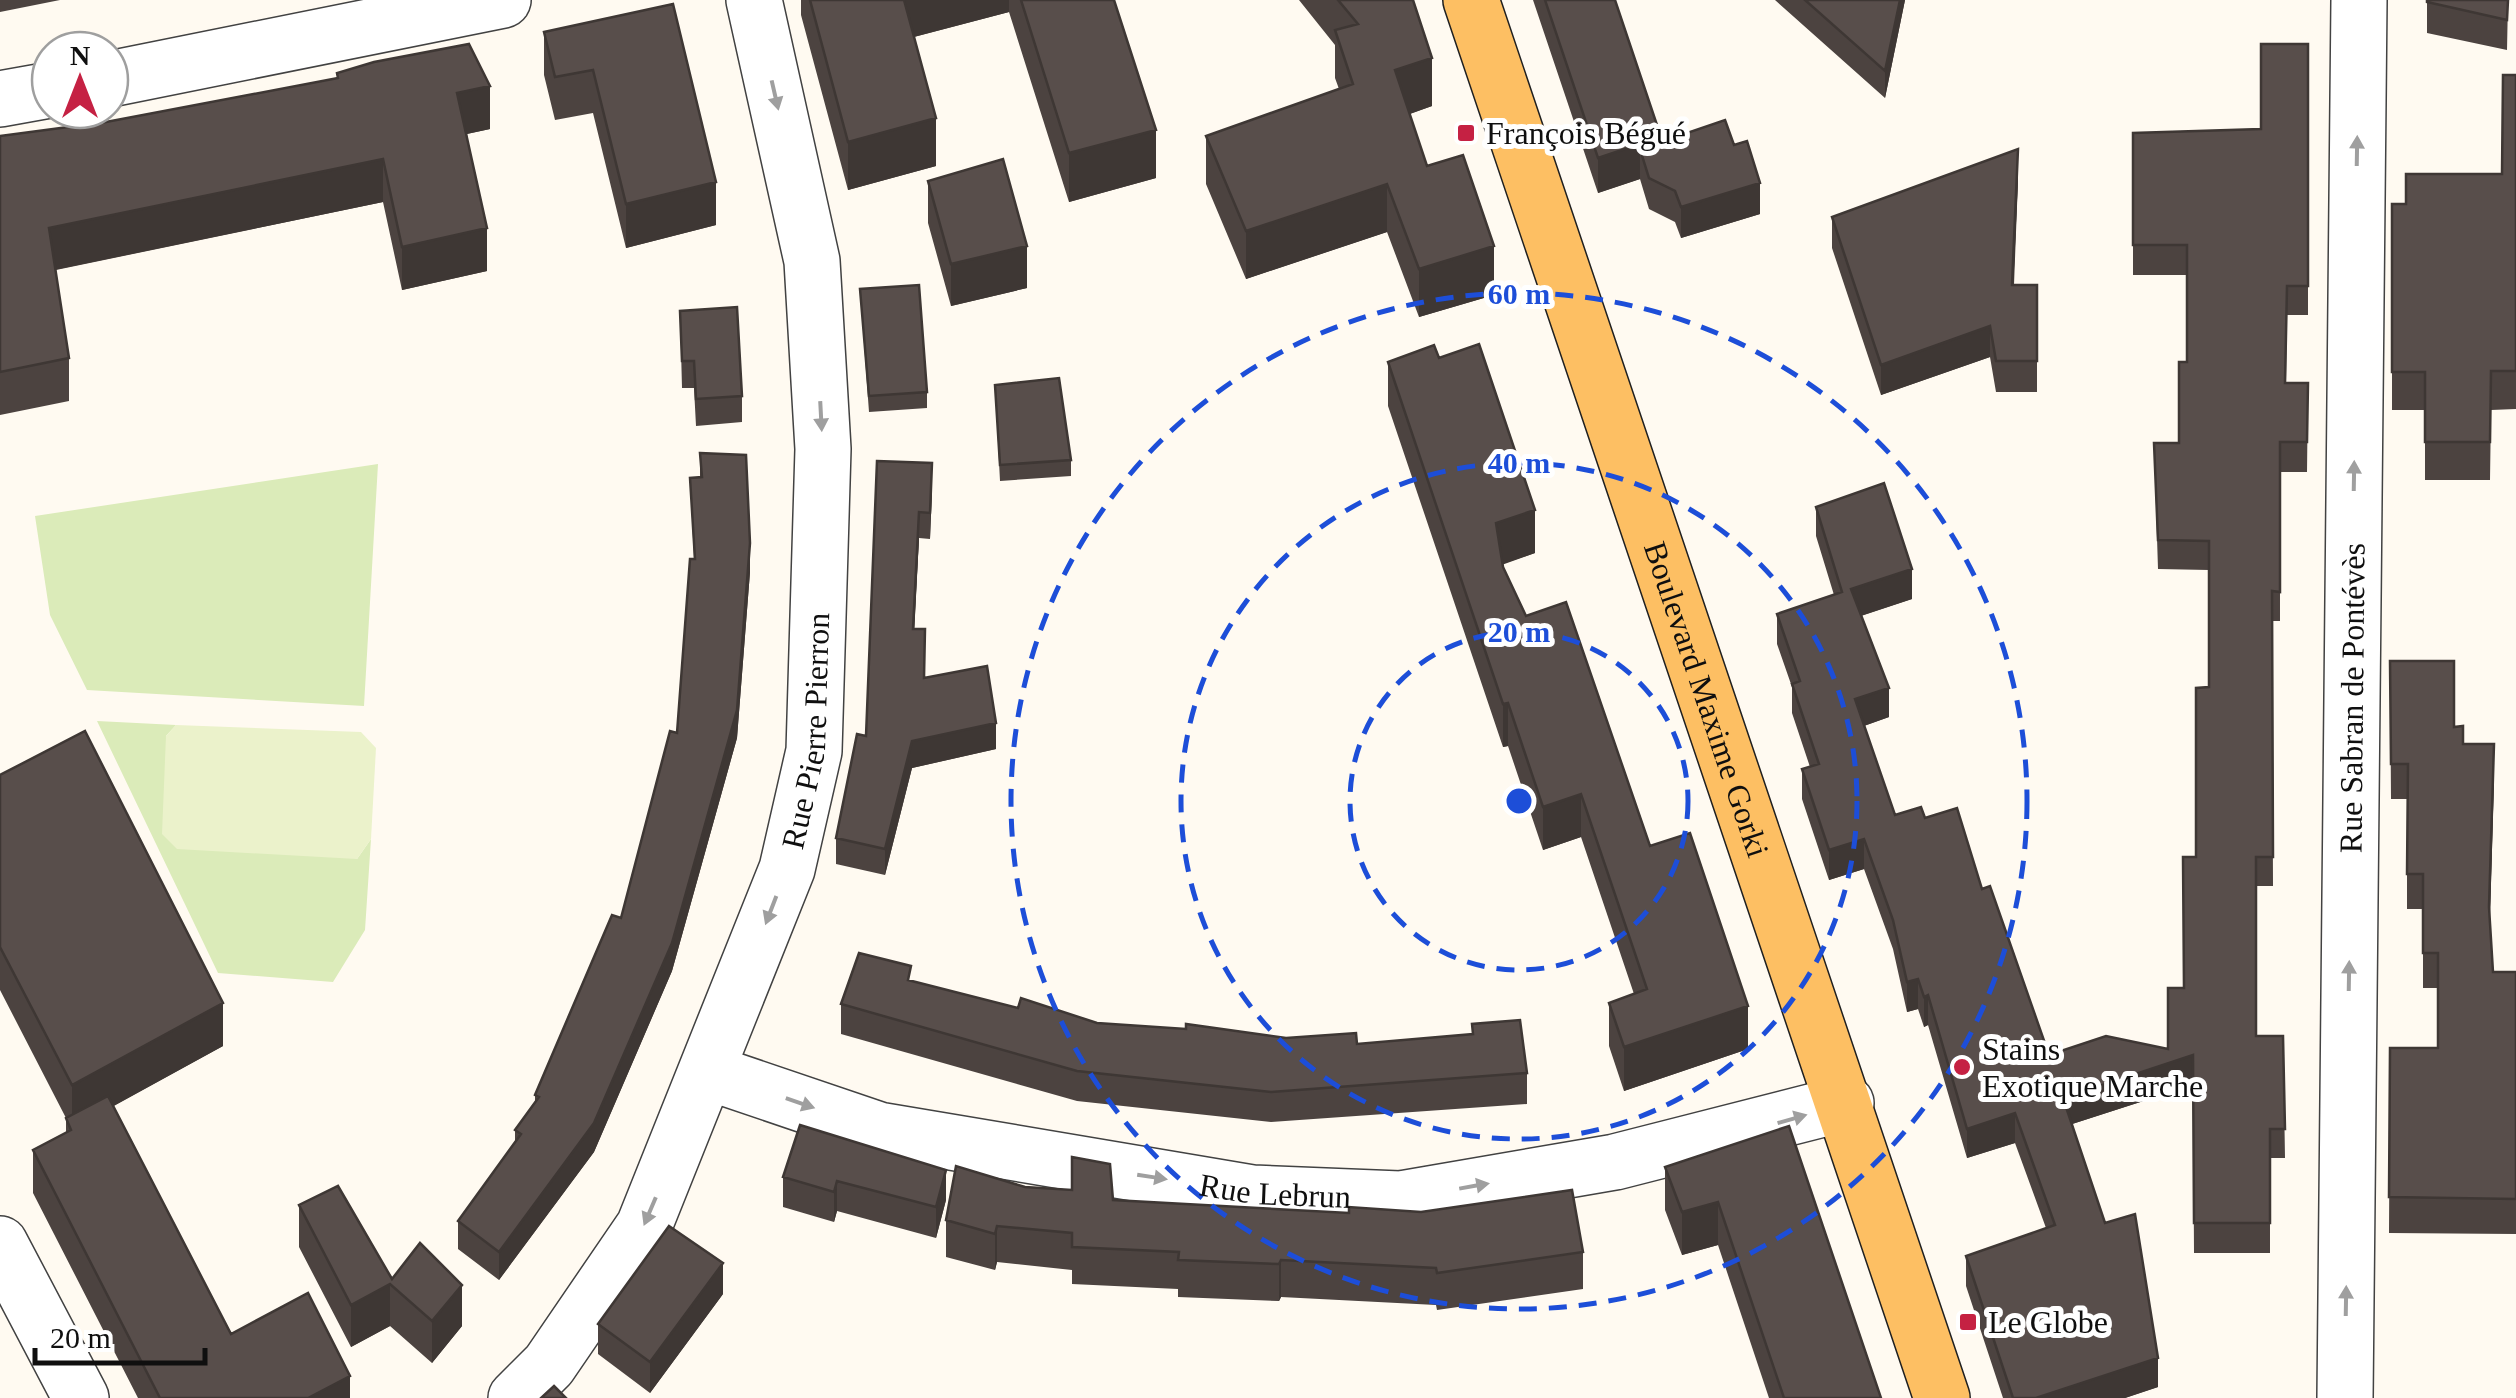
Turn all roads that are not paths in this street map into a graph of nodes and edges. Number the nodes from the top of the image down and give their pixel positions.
1 (503, 0) edge
2 (754, 0) edge
3 (1471, 0) edge
4 (2359, 0) edge
5 (130, 75) edge
6 (30, 94) edge
7 (0, 99) edge
8 (708, 1072) junction
9 (1846, 1103) junction
10 (0, 1244) edge
11 (81, 1398) edge
12 (516, 1398) edge
13 (1942, 1398) edge
14 (2345, 1398) edge

1 - 5 street
2 -> 8 street, Rue Pierre Pierron
3 - 9 main road, Boulevard Maxime Gorki
14 -> 4 street, Rue Sabran de Pontévès
6 - 7 street
8 -> 9 street, Rue Lebrun
8 -> 12 street, Rue Pierre Pierron
9 - 13 main road, Boulevard Maxime Gorki
10 - 11 street

